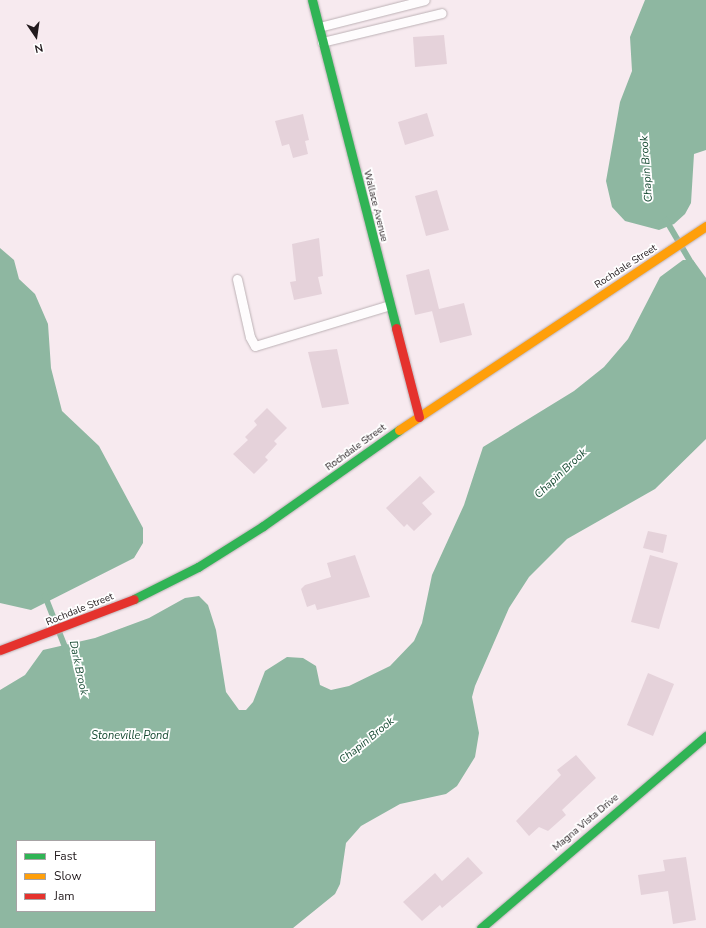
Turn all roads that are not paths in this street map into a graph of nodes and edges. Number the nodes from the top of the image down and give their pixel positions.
1 (312, 0) edge
2 (425, 0) edge
3 (442, 13) dead end
4 (319, 27) junction
5 (322, 42) junction
6 (703, 228) edge
7 (237, 279) dead end
8 (387, 306) junction
9 (418, 417) junction
10 (0, 650) edge
11 (706, 736) edge
12 (481, 928) edge

1 - 4 street, Wallace Avenue
2 - 4 lane
3 - 5 lane
4 - 5 street, Wallace Avenue
5 - 8 street, Wallace Avenue
6 - 9 street, Rochdale Street
7 - 8 lane
8 - 9 street, Wallace Avenue
9 - 10 street, Rochdale Street
11 - 12 street, Magna Vista Drive

